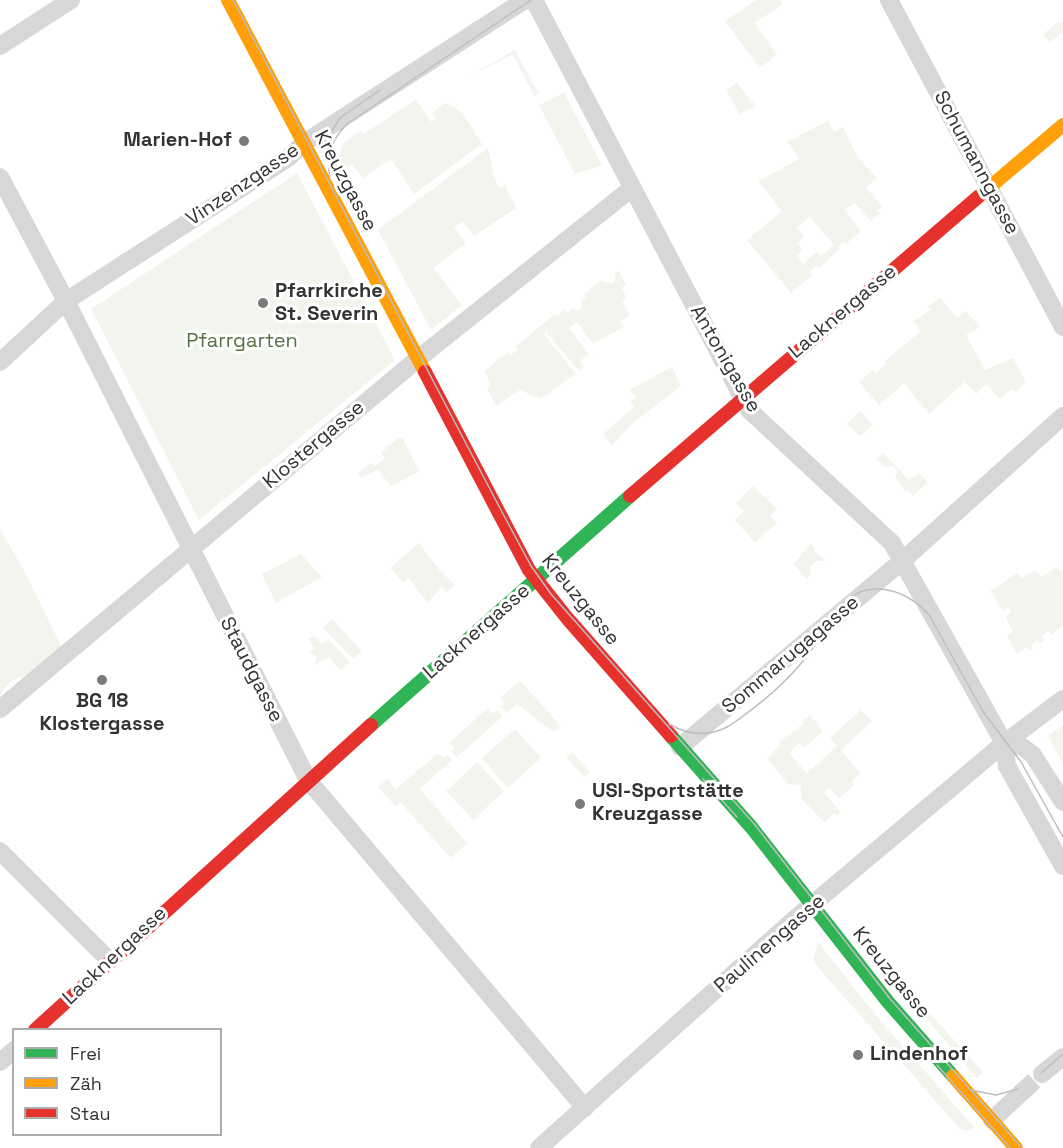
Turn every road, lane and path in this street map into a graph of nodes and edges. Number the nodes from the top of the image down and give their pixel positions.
1 (71, 0) edge
2 (228, 0) edge
3 (525, 0) edge
4 (534, 0) edge
5 (889, 0) edge
6 (0, 46) edge
7 (1063, 125) edge
8 (304, 143) junction
9 (0, 177) edge
10 (632, 188) junction
11 (990, 188) junction
12 (66, 302) junction
13 (1063, 327) edge
14 (417, 360) junction
15 (0, 362) edge
16 (742, 397) junction
17 (1063, 416) edge
18 (189, 549) junction
19 (901, 562) junction
20 (536, 581) junction
21 (1063, 699) edge
22 (0, 709) edge
23 (1004, 743) junction
24 (680, 747) junction
25 (308, 780) junction
26 (1063, 802) edge
27 (0, 851) edge
28 (1063, 866) edge
29 (812, 906) junction
30 (109, 960) junction
31 (36, 1028) edge
32 (12, 1052) edge
33 (1063, 1057) edge
34 (0, 1062) edge
35 (1042, 1074) tunnel mouth
36 (1021, 1093) tunnel mouth
37 (585, 1108) junction
38 (992, 1120) junction
39 (539, 1148) edge
40 (1016, 1148) edge

1 - 6 street
2 - 8 street, Kreuzgasse
3 - 8 street, Vinzenzgasse
4 - 10 street, Antonigasse
5 - 11 street, Schumanngasse
7 - 11 street, Lacknergasse
8 - 12 street, Vinzenzgasse
8 - 14 street, Kreuzgasse
9 - 12 street, Staudgasse
10 - 14 street, Klostergasse
10 - 16 street, Antonigasse
11 - 13 street, Schumanngasse
11 - 16 street, Lacknergasse
12 - 15 street, Vinzenzgasse
12 - 18 street, Staudgasse
14 - 18 street, Klostergasse
14 - 20 street, Kreuzgasse
16 - 19 street, Antonigasse
16 - 20 street, Lacknergasse
17 - 19 street, Sommarugagasse
18 - 22 street, Klostergasse
18 - 25 street, Staudgasse
19 - 23 street, Antonigasse
19 - 24 street, Sommarugagasse
20 - 24 street, Kreuzgasse
20 - 25 street, Lacknergasse
21 - 23 street, Paulinengasse
23 - 26 street
23 - 28 street, Antonigasse
23 - 29 street, Paulinengasse
24 - 29 street, Kreuzgasse
25 - 30 street, Lacknergasse
25 - 37 street, Staudgasse
27 - 30 street
29 - 37 street, Paulinengasse
29 - 38 street, Kreuzgasse
30 - 31 street, Lacknergasse
32 - 34 street
33 - 35 street
36 - 38 street
37 - 39 street, Paulinengasse
38 - 40 street, Kreuzgasse

